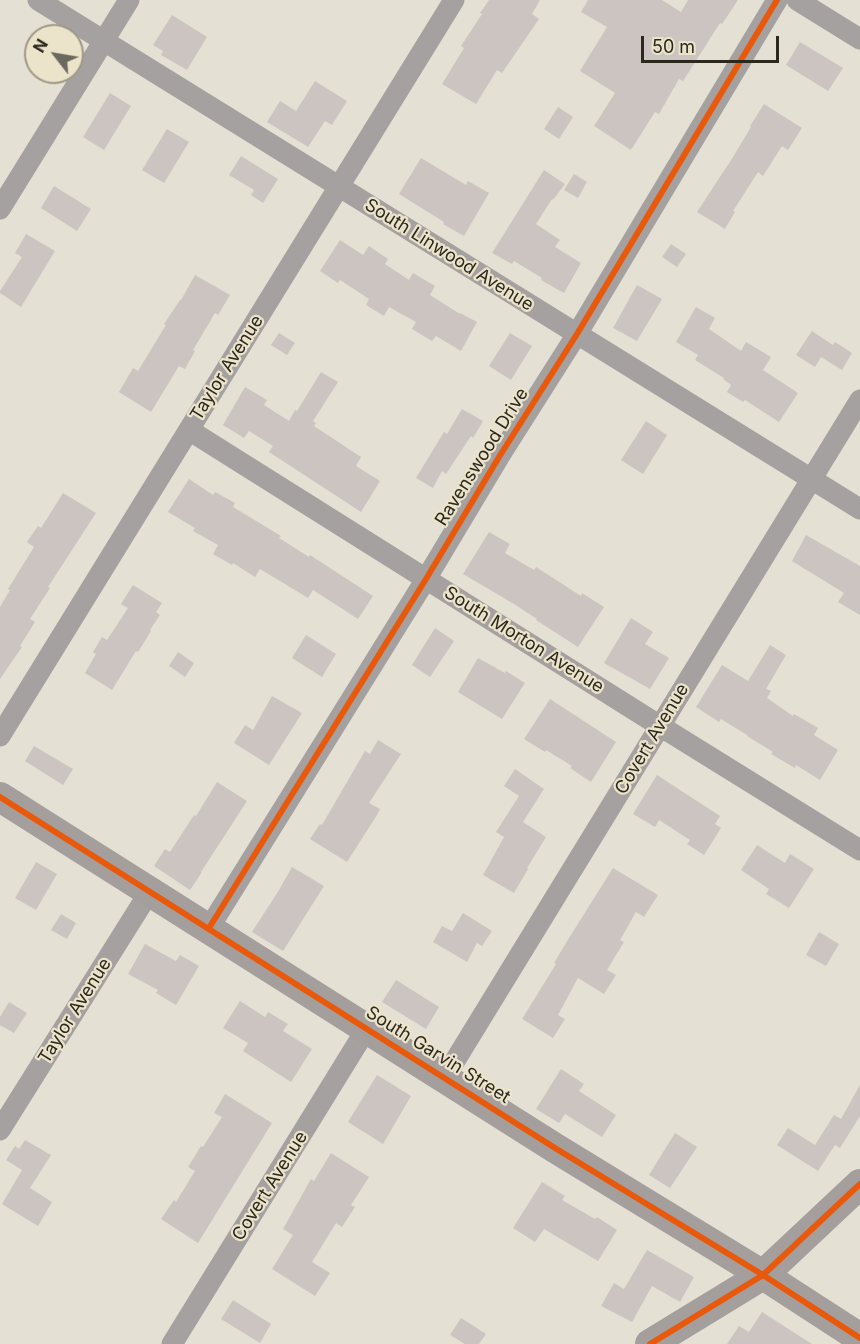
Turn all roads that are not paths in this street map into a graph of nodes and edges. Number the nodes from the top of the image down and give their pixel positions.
1 (38, 0) edge
2 (129, 0) edge
3 (454, 0) edge
4 (777, 0) edge
5 (797, 0) edge
6 (860, 39) edge
7 (104, 41) junction
8 (339, 187) junction
9 (0, 209) edge
10 (577, 334) junction
11 (860, 400) edge
12 (189, 430) junction
13 (812, 479) junction
14 (860, 509) edge
15 (426, 579) junction
16 (660, 726) junction
17 (0, 736) edge
18 (0, 797) edge
19 (860, 850) edge
20 (150, 891) junction
21 (209, 928) junction
22 (367, 1028) junction
23 (445, 1077) junction
24 (0, 1130) edge
25 (860, 1184) edge
26 (763, 1275) junction
27 (860, 1338) edge
28 (172, 1344) edge
29 (650, 1344) edge

1 - 7 street, South Linwood Avenue
2 - 7 street
3 - 8 street, Taylor Avenue
4 - 10 street, Ravenswood Drive
5 - 6 street
7 - 8 street, South Linwood Avenue
7 - 9 street
8 - 10 street, South Linwood Avenue
8 - 12 street, Taylor Avenue
10 - 13 street, South Linwood Avenue
10 - 15 street, Ravenswood Drive
11 - 13 street, Covert Avenue
12 - 15 street, South Morton Avenue
12 - 17 street, Taylor Avenue
13 - 14 street, South Linwood Avenue
13 - 16 street, Covert Avenue
15 - 16 street, South Morton Avenue
15 - 21 street, Ravenswood Drive
16 - 19 street, South Morton Avenue
16 - 23 street, Covert Avenue
18 - 20 street, South Garvin Street
20 - 21 street, South Garvin Street
20 - 24 street, Taylor Avenue
21 - 22 street, South Garvin Street
22 - 23 street, South Garvin Street
22 - 28 street, Covert Avenue
23 - 26 street, South Garvin Street
25 - 26 street
26 - 27 street, South Garvin Street
26 - 29 street

